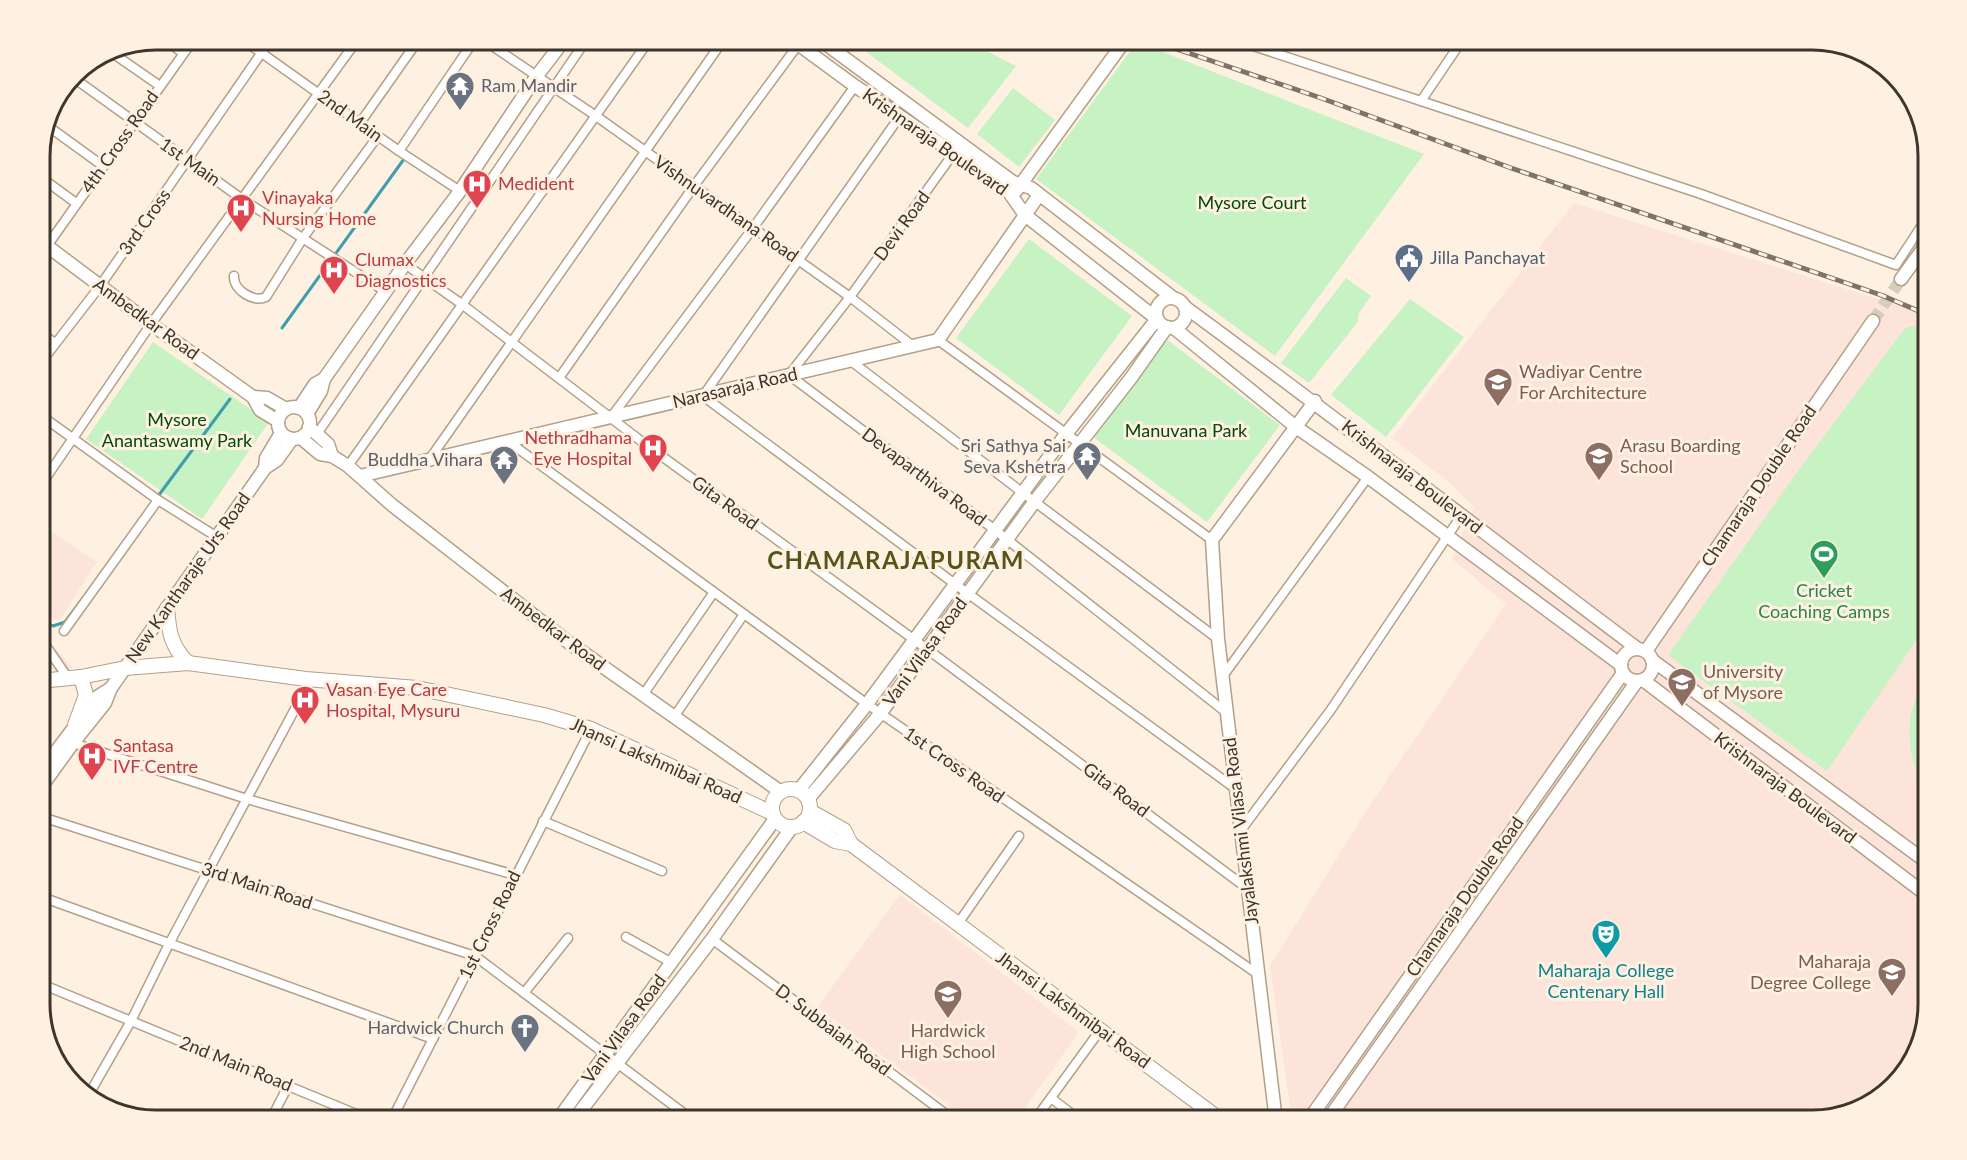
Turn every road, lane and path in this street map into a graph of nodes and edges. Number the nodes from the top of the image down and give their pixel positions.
1 (179, 50) edge
2 (185, 50) edge
3 (258, 50) edge
4 (264, 50) edge
5 (350, 50) edge
6 (411, 50) edge
7 (468, 50) edge
8 (498, 50) edge
9 (557, 50) edge
10 (579, 50) edge
11 (642, 50) edge
12 (716, 50) edge
13 (788, 50) edge
14 (805, 50) edge
15 (834, 50) edge
16 (1118, 50) edge
17 (1267, 50) edge
18 (1456, 50) edge
19 (1273, 52) joint
20 (183, 53) junction
21 (262, 53) junction
22 (117, 57) edge
23 (536, 77) junction
24 (80, 82) edge
25 (160, 86) junction
26 (855, 86) junction
27 (553, 88) junction
28 (319, 94) junction
29 (1421, 101) junction
30 (596, 116) junction
31 (900, 116) junction
32 (135, 123) junction
33 (360, 123) junction
34 (53, 130) edge
35 (378, 135) junction
36 (399, 151) junction
37 (645, 152) junction
38 (953, 154) junction
39 (189, 160) junction
40 (103, 166) junction
41 (50, 184) edge
42 (1021, 185) junction
43 (694, 186) junction
44 (460, 190) junction
45 (1039, 195) junction
46 (1012, 198) junction
47 (242, 199) junction
48 (76, 203) junction
49 (1025, 215) junction
50 (753, 228) junction
51 (1917, 233) edge
52 (50, 235) edge
53 (303, 238) junction
54 (50, 248) edge
55 (1917, 257) edge
56 (797, 260) junction
57 (405, 264) junction
58 (234, 276) dead end
59 (424, 277) junction
60 (1901, 279) tunnel mouth
61 (100, 286) junction
62 (386, 292) junction
63 (850, 297) junction
64 (1172, 297) junction
65 (464, 304) junction
66 (1185, 307) junction
67 (1873, 321) tunnel mouth
68 (151, 324) junction
69 (1166, 325) junction
70 (50, 340) edge
71 (938, 340) junction
72 (511, 341) junction
73 (55, 343) junction
74 (913, 346) junction
75 (50, 350) edge
76 (851, 361) junction
77 (789, 375) junction
78 (559, 378) junction
79 (703, 396) junction
80 (253, 397) junction
81 (1315, 401) junction
82 (297, 410) junction
83 (611, 417) junction
84 (50, 422) edge
85 (1296, 427) junction
86 (313, 431) junction
87 (288, 433) junction
88 (1066, 434) junction
89 (73, 440) junction
90 (509, 442) junction
91 (1078, 443) junction
92 (332, 456) junction
93 (429, 460) junction
94 (348, 466) junction
95 (50, 472) edge
96 (360, 476) junction
97 (1368, 477) junction
98 (1023, 493) junction
99 (158, 500) junction
100 (1035, 501) junction
101 (1461, 516) junction
102 (995, 530) junction
103 (217, 537) junction
104 (1447, 537) junction
105 (1007, 540) junction
106 (1212, 540) junction
107 (955, 584) junction
108 (714, 592) junction
109 (968, 592) junction
110 (166, 608) junction
111 (744, 614) junction
112 (64, 631) dead end
113 (1218, 639) junction
114 (914, 640) junction
115 (50, 649) edge
116 (927, 649) junction
117 (1646, 654) junction
118 (188, 663) junction
119 (125, 668) junction
120 (1622, 669) junction
121 (1223, 676) junction
122 (75, 677) junction
123 (50, 680) edge
124 (311, 680) junction
125 (1640, 681) junction
126 (111, 688) junction
127 (643, 695) junction
128 (867, 704) junction
129 (1227, 713) junction
130 (880, 714) junction
131 (674, 717) junction
132 (75, 725) junction
133 (591, 729) junction
134 (73, 743) junction
135 (50, 759) edge
136 (50, 775) edge
137 (1236, 789) junction
138 (781, 792) junction
139 (247, 799) junction
140 (802, 810) junction
141 (774, 816) junction
142 (50, 820) edge
143 (543, 821) junction
144 (1241, 831) junction
145 (1019, 836) dead end
146 (1918, 855) edge
147 (208, 870) junction
148 (662, 871) dead end
149 (515, 875) junction
150 (1918, 888) edge
151 (1249, 889) junction
152 (50, 900) edge
153 (957, 924) junction
154 (626, 937) dead end
155 (568, 938) dead end
156 (712, 939) junction
157 (169, 944) junction
158 (475, 956) junction
159 (672, 963) junction
160 (1259, 975) junction
161 (50, 988) edge
162 (524, 993) junction
163 (131, 1021) junction
164 (1101, 1029) junction
165 (433, 1039) junction
166 (606, 1054) junction
167 (617, 1063) junction
168 (288, 1086) junction
169 (92, 1089) edge
170 (1050, 1098) junction
171 (276, 1110) edge
172 (346, 1110) edge
173 (397, 1110) edge
174 (565, 1110) edge
175 (581, 1110) edge
176 (679, 1110) edge
177 (940, 1110) edge
178 (1042, 1110) edge
179 (1066, 1110) edge
180 (1208, 1110) edge
181 (1275, 1110) edge
182 (1316, 1110) edge
183 (1335, 1110) edge

1 - 20 street
2 - 20 street, 4th Cross Road
3 - 21 street, 2nd Main
4 - 21 street, 3rd Cross
5 - 28 street
6 - 33 street
7 - 36 street
8 - 23 street, Vishnuvardhana Road
9 - 23 main road
10 - 27 street
11 - 30 street
12 - 37 street
13 - 43 street
14 - 26 main road, Krishnaraja Boulevard
15 - 42 main road, Krishnaraja Boulevard
16 - 42 main road
17 - 19 street
18 - 29 street
19 - 29 street
20 - 25 street, 4th Cross Road
21 - 28 street, 2nd Main
21 - 39 street, 3rd Cross
22 - 25 street
23 - 27 street, Vishnuvardhana Road
23 - 44 main road
24 - 32 street, 1st Main
25 - 32 street, 4th Cross Road
26 - 31 main road, Krishnaraja Boulevard
26 - 50 street
27 - 30 street, Vishnuvardhana Road
27 - 59 street
28 - 33 street, 2nd Main
28 - 47 street
29 - 51 street
30 - 37 street, Vishnuvardhana Road
30 - 65 street
31 - 38 main road, Krishnaraja Boulevard
31 - 56 street
32 - 39 street, 1st Main
32 - 40 street, 4th Cross Road
33 - 35 street, 2nd Main
34 - 40 street
35 - 36 street, 2nd Main
35 - 53 street
36 - 44 street, 2nd Main
37 - 43 street, Vishnuvardhana Road
37 - 72 street
38 - 46 main road, Krishnaraja Boulevard
38 - 63 street, Devi Road
39 - 47 street, 1st Main
39 - 61 street, 3rd Cross
40 - 48 street, 4th Cross Road
41 - 48 street
42 - 45 main road, Krishnaraja Boulevard
42 - 46 main road
43 - 50 street, Vishnuvardhana Road
43 - 78 street
44 - 57 main road
45 - 49 main road
45 - 64 main road, Krishnaraja Boulevard
46 - 49 main road, Krishnaraja Boulevard
47 - 53 street, 1st Main
47 - 68 street
48 - 52 street, 4th Cross Road
49 - 69 main road, Krishnaraja Boulevard
49 - 71 main road
50 - 56 street, Vishnuvardhana Road
50 - 83 street
53 - 58 street
53 - 62 street, 1st Main
54 - 61 main road, Ambedkar Road
55 - 60 main road
56 - 63 street, Vishnuvardhana Road
56 - 79 street
57 - 59 street, Gita Road
57 - 62 main road
59 - 65 street, Gita Road
59 - 86 street
61 - 68 main road, Ambedkar Road
61 - 73 street, 3rd Cross
62 - 82 main road
63 - 74 street, Vishnuvardhana Road
63 - 77 street, Devi Road
64 - 66 main road
64 - 69 main road
65 - 72 street, Gita Road
65 - 94 street
66 - 69 main road
66 - 81 main road, Krishnaraja Boulevard
67 - 117 main road, Chamaraja Double Road
68 - 80 main road, Ambedkar Road
68 - 89 street
69 - 85 main road, Krishnaraja Boulevard
69 - 88 main road, Vani Vilasa Road
69 - 91 main road, Vani Vilasa Road
70 - 73 street
71 - 74 main road, Narasaraja Road
71 - 88 street
72 - 78 street, Gita Road
72 - 93 street
73 - 75 street, 3rd Cross
74 - 76 main road, Narasaraja Road
76 - 77 main road, Narasaraja Road
76 - 98 street
77 - 79 main road, Narasaraja Road
77 - 102 street, Devaparthiva Road
78 - 83 street, Gita Road
79 - 83 main road, Narasaraja Road
79 - 107 street
80 - 82 main road, Ambedkar Road
80 - 87 main road, Ambedkar Road
81 - 85 main road
81 - 101 main road, Krishnaraja Boulevard
82 - 86 main road
82 - 87 main road
83 - 90 main road, Narasaraja Road
83 - 114 street, Gita Road
84 - 89 street
85 - 97 main road, Krishnaraja Boulevard
85 - 106 main road
86 - 87 main road
86 - 92 main road, Ambedkar Road
87 - 92 main road, Ambedkar Road
87 - 103 main road, New Kantharaje Urs Road
88 - 91 street
88 - 98 main road, Vani Vilasa Road
89 - 95 street
89 - 99 street
90 - 93 main road, Narasaraja Road
90 - 108 street, 1st Cross Road
91 - 100 main road, Vani Vilasa Road
91 - 106 street
92 - 94 main road, Ambedkar Road
93 - 96 main road, Narasaraja Road
94 - 96 main road, Ambedkar Road
96 - 127 main road, Ambedkar Road
97 - 104 main road, Krishnaraja Boulevard
97 - 121 street
98 - 100 street
98 - 102 main road, Vani Vilasa Road
99 - 103 street
99 - 112 street
100 - 105 main road, Vani Vilasa Road
100 - 113 street
101 - 104 street
101 - 117 main road, Krishnaraja Boulevard
102 - 105 street, Devaparthiva Road
102 - 107 main road, Vani Vilasa Road
103 - 110 main road, New Kantharaje Urs Road
104 - 120 main road, Krishnaraja Boulevard
104 - 144 street
105 - 109 main road, Vani Vilasa Road
105 - 129 street, Devaparthiva Road
106 - 113 main road, Jayalakshmi Vilasa Road
107 - 109 street
107 - 114 main road, Vani Vilasa Road
108 - 111 street, 1st Cross Road
108 - 127 street
109 - 116 main road, Vani Vilasa Road
109 - 137 street
110 - 118 main road
110 - 119 main road, New Kantharaje Urs Road
111 - 128 street, 1st Cross Road
111 - 131 street
113 - 121 main road, Jayalakshmi Vilasa Road
114 - 116 street, Gita Road
114 - 128 main road, Vani Vilasa Road
115 - 122 street
116 - 130 main road, Vani Vilasa Road
116 - 151 street, Gita Road
117 - 120 main road
117 - 125 main road
117 - 146 main road, Krishnaraja Boulevard
118 - 119 main road, Jhansi Lakshmibai Road
118 - 124 main road, Jhansi Lakshmibai Road
119 - 122 main road, Jhansi Lakshmibai Road
119 - 126 main road, New Kantharaje Urs Road
120 - 125 main road
120 - 182 main road, Chamaraja Double Road
121 - 129 main road, Jayalakshmi Vilasa Road
122 - 123 main road, Jhansi Lakshmibai Road
122 - 132 main road
124 - 133 main road, Jhansi Lakshmibai Road
124 - 139 street
125 - 150 main road, Krishnaraja Boulevard
125 - 183 main road, Chamaraja Double Road
126 - 132 main road
126 - 134 main road
127 - 131 main road, Ambedkar Road
128 - 130 street, 1st Cross Road
128 - 140 main road, Vani Vilasa Road
129 - 137 main road, Jayalakshmi Vilasa Road
130 - 140 main road, Vani Vilasa Road
130 - 160 street, 1st Cross Road
131 - 138 main road, Ambedkar Road
132 - 135 main road
133 - 141 main road, Jhansi Lakshmibai Road
133 - 143 street, 1st Cross Road
134 - 136 main road
134 - 139 street
137 - 144 main road, Jayalakshmi Vilasa Road
138 - 140 main road
138 - 141 main road
139 - 147 street
139 - 149 street
140 - 141 main road, Jhansi Lakshmibai Road
140 - 153 main road, Jhansi Lakshmibai Road
140 - 156 main road, Vani Vilasa Road
141 - 159 main road, Vani Vilasa Road
142 - 147 street, 3rd Main Road
143 - 148 street
143 - 149 street, 1st Cross Road
144 - 151 main road, Jayalakshmi Vilasa Road
145 - 153 street
147 - 157 street
147 - 158 street, 3rd Main Road
149 - 158 street, 1st Cross Road
151 - 160 main road, Jayalakshmi Vilasa Road
152 - 157 street
153 - 164 main road, Jhansi Lakshmibai Road
154 - 159 street
155 - 162 street
156 - 167 main road, Vani Vilasa Road
156 - 177 street, D. Subbaiah Road
157 - 163 street
157 - 165 street
158 - 162 street, 3rd Main Road
158 - 165 street, 1st Cross Road
159 - 166 main road, Vani Vilasa Road
160 - 181 main road, Jayalakshmi Vilasa Road
161 - 163 street, 2nd Main Road
162 - 166 street, 3rd Main Road
163 - 168 street, 2nd Main Road
163 - 169 street
164 - 170 street
164 - 180 main road, Jhansi Lakshmibai Road
165 - 173 street, 1st Cross Road
166 - 167 street, 3rd Main Road
166 - 174 main road, Vani Vilasa Road
167 - 175 main road, Vani Vilasa Road
167 - 176 street, 3rd Main Road
168 - 171 street
168 - 172 street, 2nd Main Road
170 - 178 street
170 - 179 street

